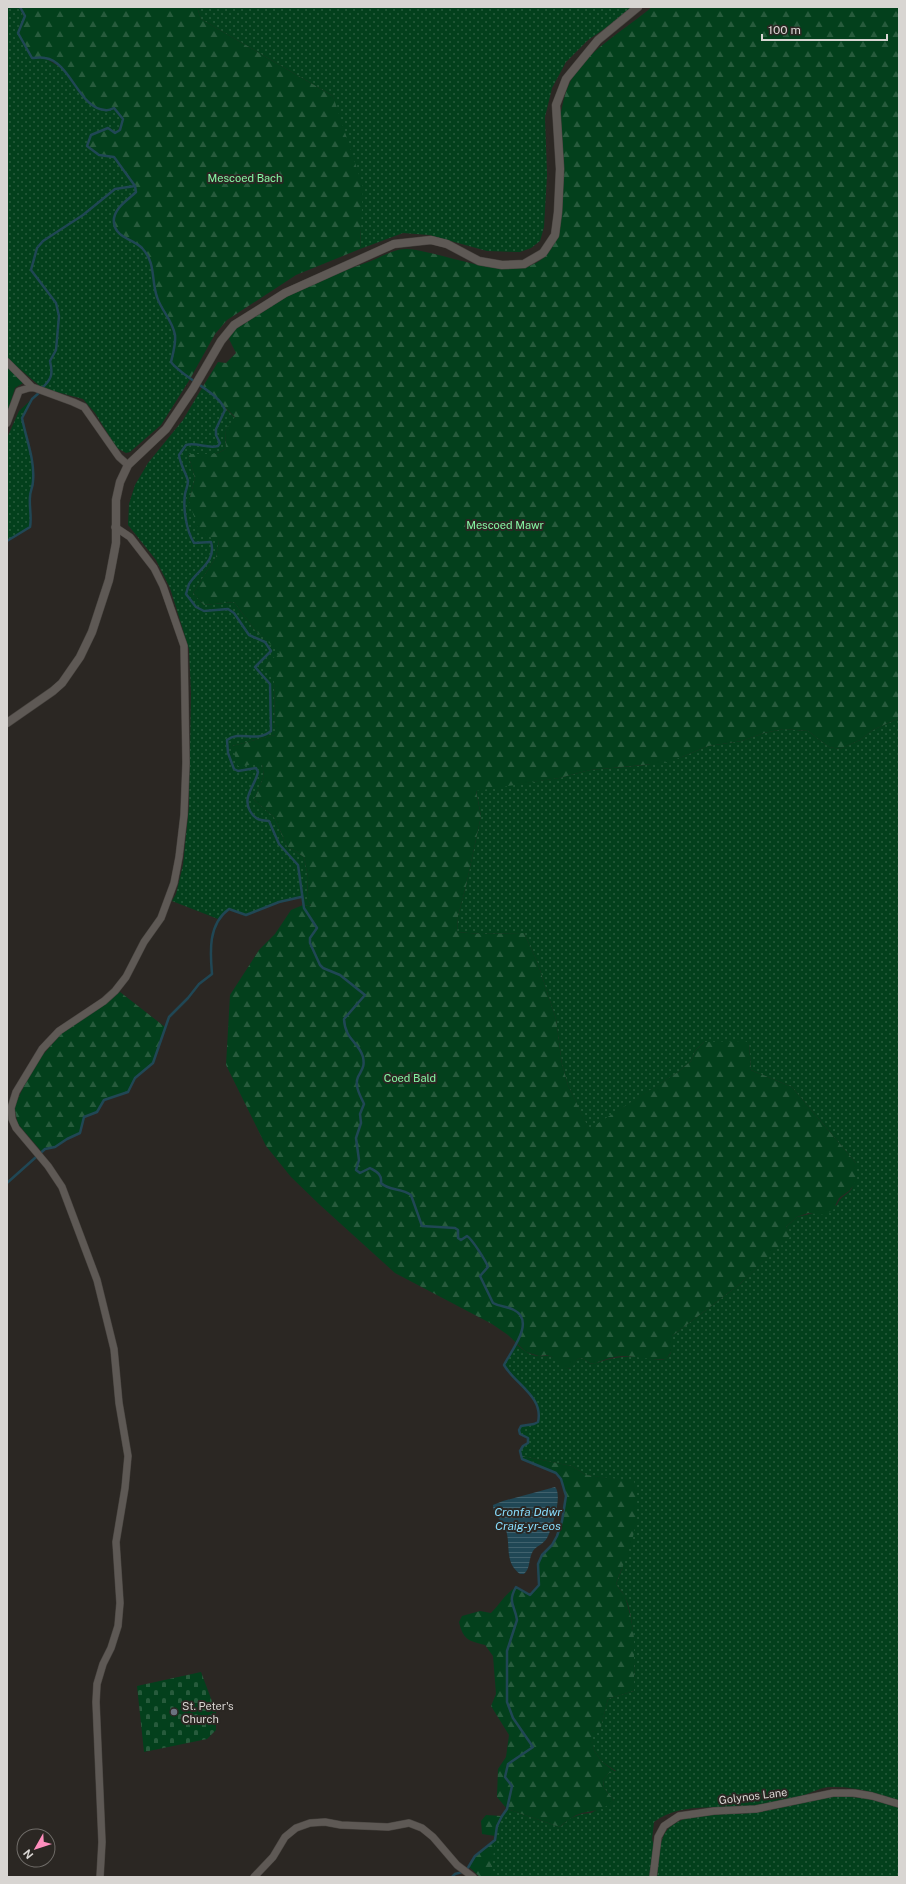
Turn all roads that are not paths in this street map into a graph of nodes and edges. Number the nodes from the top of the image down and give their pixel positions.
1 (638, 7) edge
2 (7, 362) edge
3 (32, 387) junction
4 (7, 423) edge
5 (128, 465) junction
6 (115, 527) junction
7 (7, 723) edge
8 (899, 1804) edge
9 (100, 1877) edge
10 (254, 1877) edge
11 (473, 1877) edge
12 (653, 1877) edge

1 - 5 street
2 - 3 street
3 - 4 street
3 - 5 street
5 - 6 street
6 - 7 street
6 - 9 street
8 - 12 street, Golynos Lane
10 - 11 street

